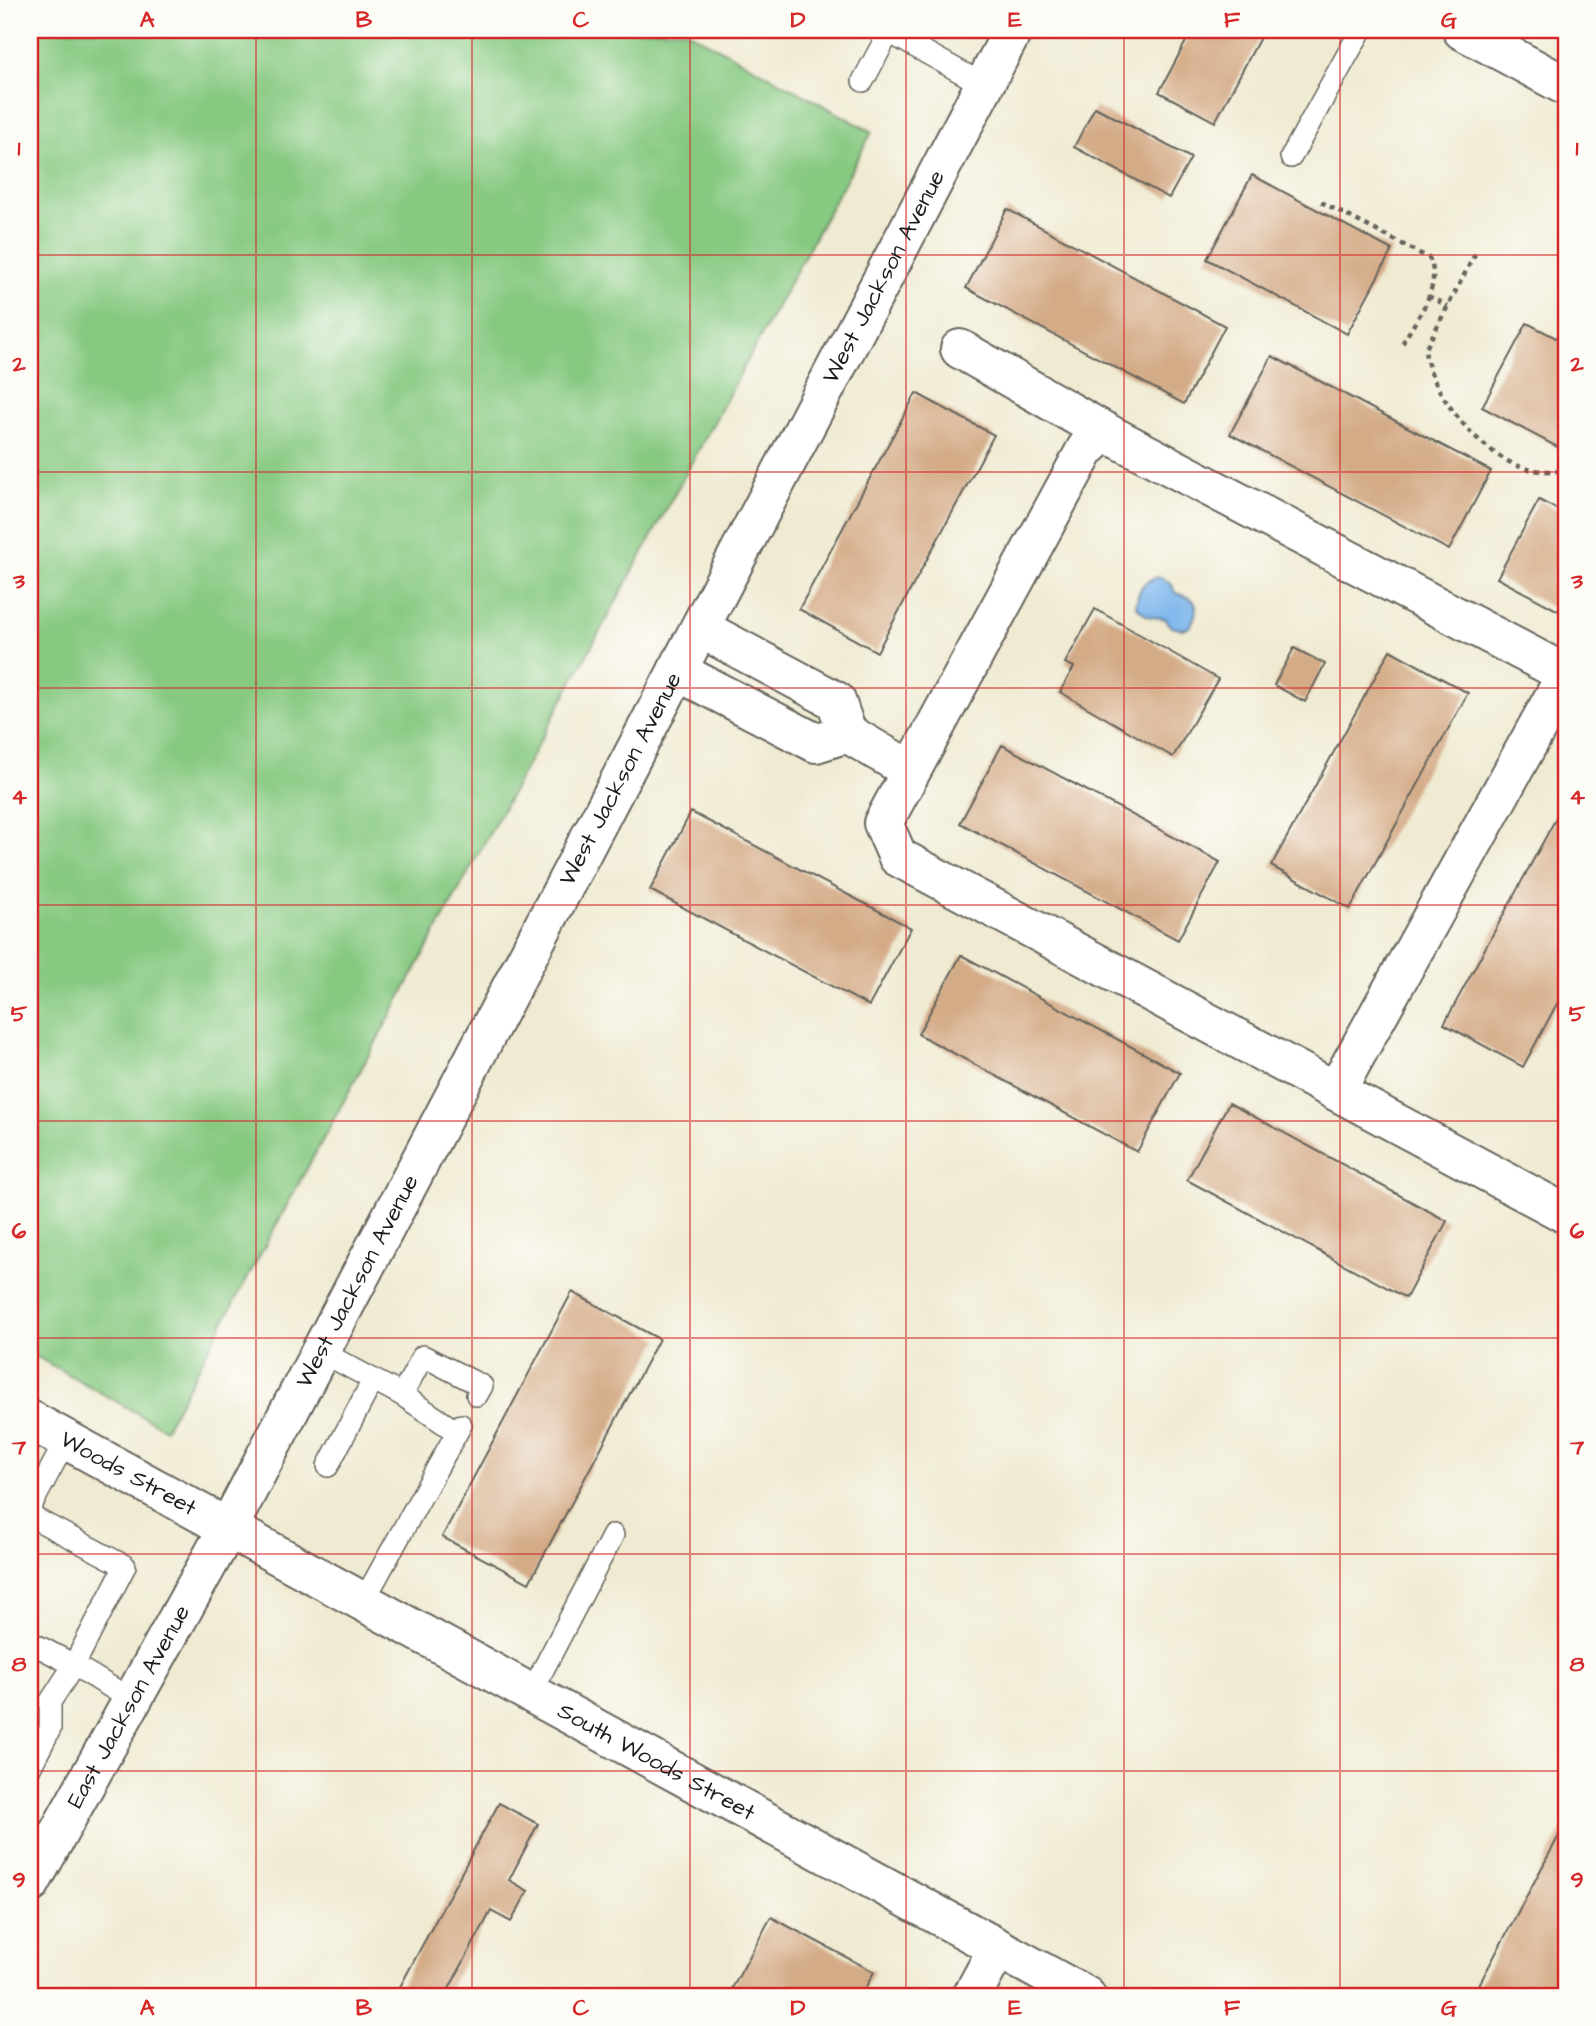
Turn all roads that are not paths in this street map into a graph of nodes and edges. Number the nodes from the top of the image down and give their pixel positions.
1 (1013, 30) edge
2 (1361, 30) edge
3 (1462, 30) edge
4 (890, 31) edge
5 (863, 81) dead end
6 (984, 85) junction
7 (1566, 86) edge
8 (1291, 157) dead end
9 (960, 349) dead end
10 (1105, 432) junction
11 (700, 628) junction
12 (677, 671) junction
13 (1566, 674) edge
14 (847, 733) junction
15 (910, 770) junction
16 (1336, 1091) junction
17 (1566, 1214) edge
18 (320, 1352) junction
19 (373, 1380) junction
20 (402, 1395) junction
21 (477, 1395) dead end
22 (30, 1420) edge
23 (66, 1440) junction
24 (328, 1466) dead end
25 (30, 1508) edge
26 (30, 1516) edge
27 (228, 1528) junction
28 (613, 1535) dead end
29 (363, 1602) junction
30 (30, 1642) edge
31 (74, 1665) junction
32 (531, 1693) junction
33 (132, 1700) junction
34 (51, 1702) junction
35 (30, 1715) edge
36 (30, 1768) edge
37 (30, 1884) edge
38 (998, 1948) junction
39 (972, 1996) edge
40 (1086, 1996) edge

1 - 6 street, West Jackson Avenue
2 - 8 lane
3 - 7 street
4 - 5 lane
4 - 6 lane
6 - 11 street, West Jackson Avenue
9 - 10 street
10 - 13 street
10 - 15 street
11 - 12 street, West Jackson Avenue
11 - 14 street
12 - 14 street
12 - 18 street, West Jackson Avenue
13 - 16 street
14 - 15 street
15 - 16 street
16 - 17 street
18 - 19 lane
18 - 27 street, West Jackson Avenue
19 - 20 lane
19 - 24 lane
20 - 21 lane
20 - 29 lane
22 - 23 street, Woods Street
23 - 25 lane
23 - 27 street, Woods Street
26 - 31 lane
27 - 29 street, South Woods Street
27 - 33 street, East Jackson Avenue
28 - 32 lane
29 - 32 street, South Woods Street
30 - 31 lane
31 - 33 lane
31 - 34 lane
32 - 38 street, South Woods Street
33 - 37 street, East Jackson Avenue
34 - 35 lane
34 - 36 lane
38 - 39 street
38 - 40 street, South Woods Street

